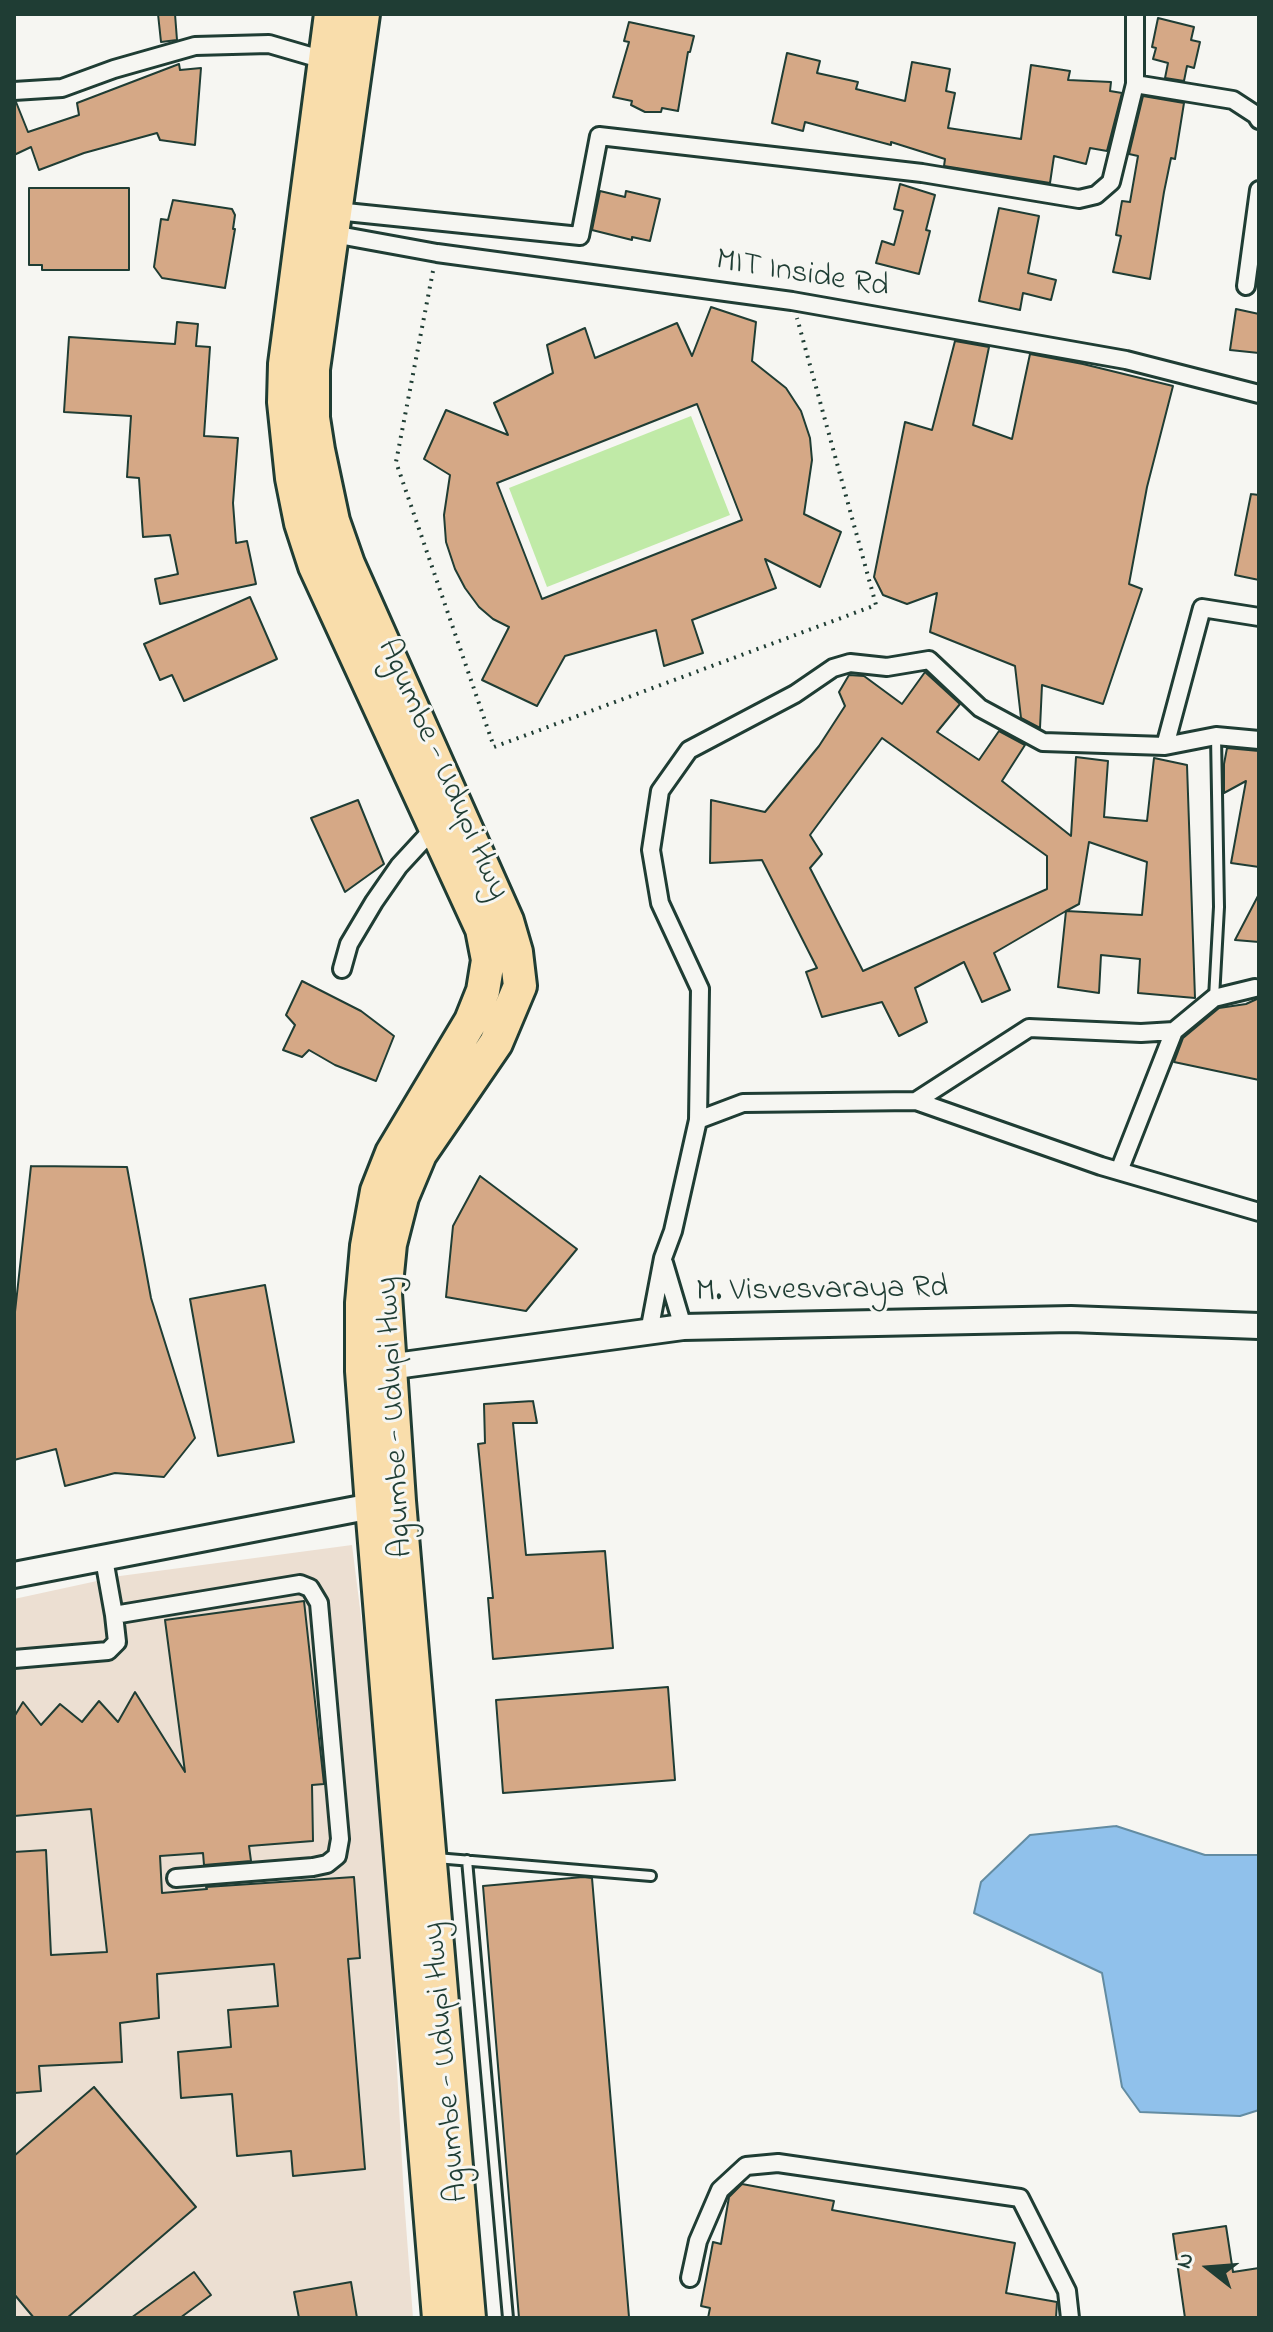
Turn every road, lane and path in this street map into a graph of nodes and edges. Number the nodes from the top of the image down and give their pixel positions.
1 (331, 14) edge
2 (363, 14) edge
3 (1135, 14) edge
4 (324, 60) junction
5 (1135, 84) junction
6 (14, 91) edge
7 (1259, 120) edge
8 (1259, 190) edge
9 (334, 222) junction
10 (437, 253) junction
11 (1246, 286) dead end
12 (792, 301) junction
13 (1259, 394) edge
14 (1259, 617) edge
15 (1216, 736) junction
16 (1259, 740) edge
17 (1165, 746) junction
18 (435, 827) junction
19 (342, 969) dead end
20 (1255, 988) dead end
21 (1214, 998) junction
22 (1174, 1031) junction
23 (916, 1101) junction
24 (698, 1120) junction
25 (1119, 1171) junction
26 (1259, 1212) edge
27 (663, 1258) junction
28 (1259, 1326) edge
29 (683, 1327) junction
30 (649, 1332) junction
31 (375, 1369) junction
32 (372, 1506) junction
33 (104, 1559) junction
34 (14, 1575) edge
35 (114, 1615) junction
36 (14, 1659) edge
37 (431, 1857) junction
38 (467, 1860) junction
39 (651, 1876) dead end
40 (176, 1878) dead end
41 (690, 2278) dead end
42 (439, 2318) edge
43 (469, 2318) edge
44 (508, 2318) edge
45 (1070, 2318) edge

1 - 4 highway, Agumbe - Udupi Hwy
2 - 9 highway, Agumbe - Udupi Hwy
3 - 5 street
4 - 6 street
4 - 18 highway, Agumbe - Udupi Hwy
5 - 7 street
5 - 9 street
8 - 11 street
9 - 10 street, MIT Inside Rd
9 - 31 highway, Agumbe - Udupi Hwy
10 - 12 street, MIT Inside Rd
10 - 12 path
12 - 13 street, MIT Inside Rd
14 - 17 street
15 - 16 street
15 - 17 street
15 - 21 lane
17 - 24 street
18 - 19 street
18 - 31 highway, Agumbe - Udupi Hwy
20 - 21 street
21 - 22 street
22 - 23 street
22 - 25 street
23 - 24 street
23 - 25 street
24 - 27 street
25 - 26 street
27 - 29 street
27 - 30 street
28 - 29 street, M. Visvesvaraya Rd
29 - 30 street, M. Visvesvaraya Rd
30 - 31 street, M. Visvesvaraya Rd
31 - 32 highway, Agumbe - Udupi Hwy
31 - 37 highway, Agumbe - Udupi Hwy
32 - 33 street
32 - 42 highway, Agumbe - Udupi Hwy
33 - 34 street
33 - 35 street
35 - 36 street
35 - 40 street
37 - 38 lane
37 - 43 highway, Agumbe - Udupi Hwy
38 - 39 lane
38 - 44 lane
41 - 45 street

